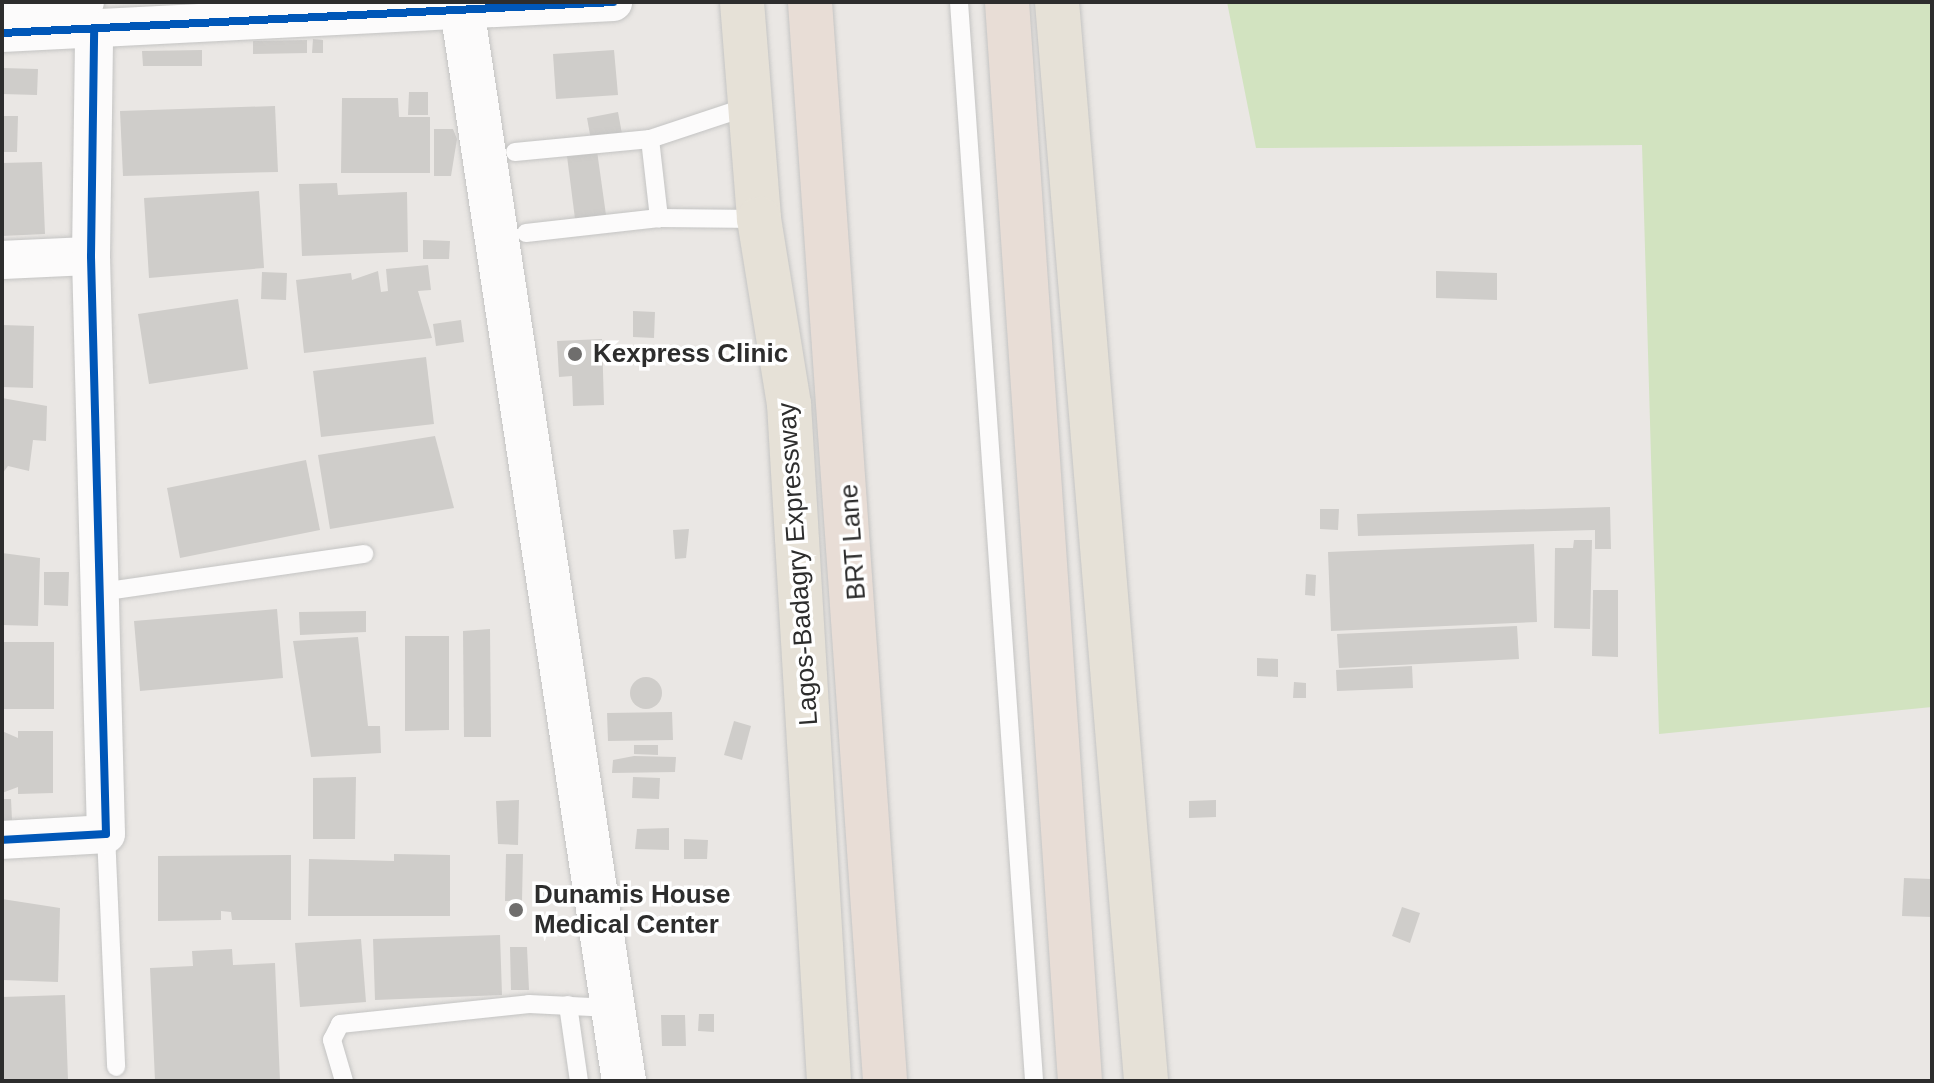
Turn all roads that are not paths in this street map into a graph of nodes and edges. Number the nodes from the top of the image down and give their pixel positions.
1 (613, 2) edge
2 (742, 2) edge
3 (812, 2) edge
4 (959, 2) edge
5 (1007, 2) edge
6 (1057, 2) edge
7 (2, 5) edge
8 (475, 7) edge
9 (90, 17) edge
10 (2, 33) edge
11 (749, 106) junction
12 (650, 139) junction
13 (515, 152) junction
14 (659, 218) junction
15 (759, 219) junction
16 (526, 233) junction
17 (91, 256) junction
18 (2, 260) edge
19 (364, 554) dead end
20 (100, 592) junction
21 (106, 834) junction
22 (2, 840) edge
23 (1065, 890) junction
24 (878, 973) junction
25 (568, 1005) junction
26 (615, 1009) junction
27 (116, 1067) dead end
28 (344, 1081) edge
29 (579, 1081) edge
30 (624, 1081) edge
31 (646, 1081) edge
32 (829, 1081) edge
33 (879, 1081) edge
34 (885, 1081) edge
35 (892, 1081) edge
36 (1034, 1081) edge
37 (1080, 1081) edge
38 (1088, 1081) edge
39 (1146, 1081) edge

1 - 8 street
2 - 11 main road, Lagos-Badagry Expressway
3 - 24 highway, Lagos-Badagry Expressway
3 - 35 lane, BRT Lane
4 - 36 lane
5 - 23 highway
6 - 39 main road
7 - 9 street
8 - 9 street
8 - 13 main road
8 - 26 main road
9 - 10 street
9 - 17 street
11 - 12 lane
11 - 15 main road, Lagos-Badagry Expressway
12 - 13 lane
12 - 14 lane
13 - 16 main road
14 - 15 lane
14 - 16 lane
15 - 32 main road, Lagos-Badagry Expressway
16 - 31 main road
17 - 18 street
17 - 20 street
19 - 20 lane
20 - 21 street
21 - 22 street
21 - 27 lane
23 - 37 highway
23 - 38 highway
24 - 33 highway
24 - 34 highway, Lagos-Badagry Expressway
25 - 26 lane
25 - 28 lane
25 - 29 lane
26 - 30 main road

